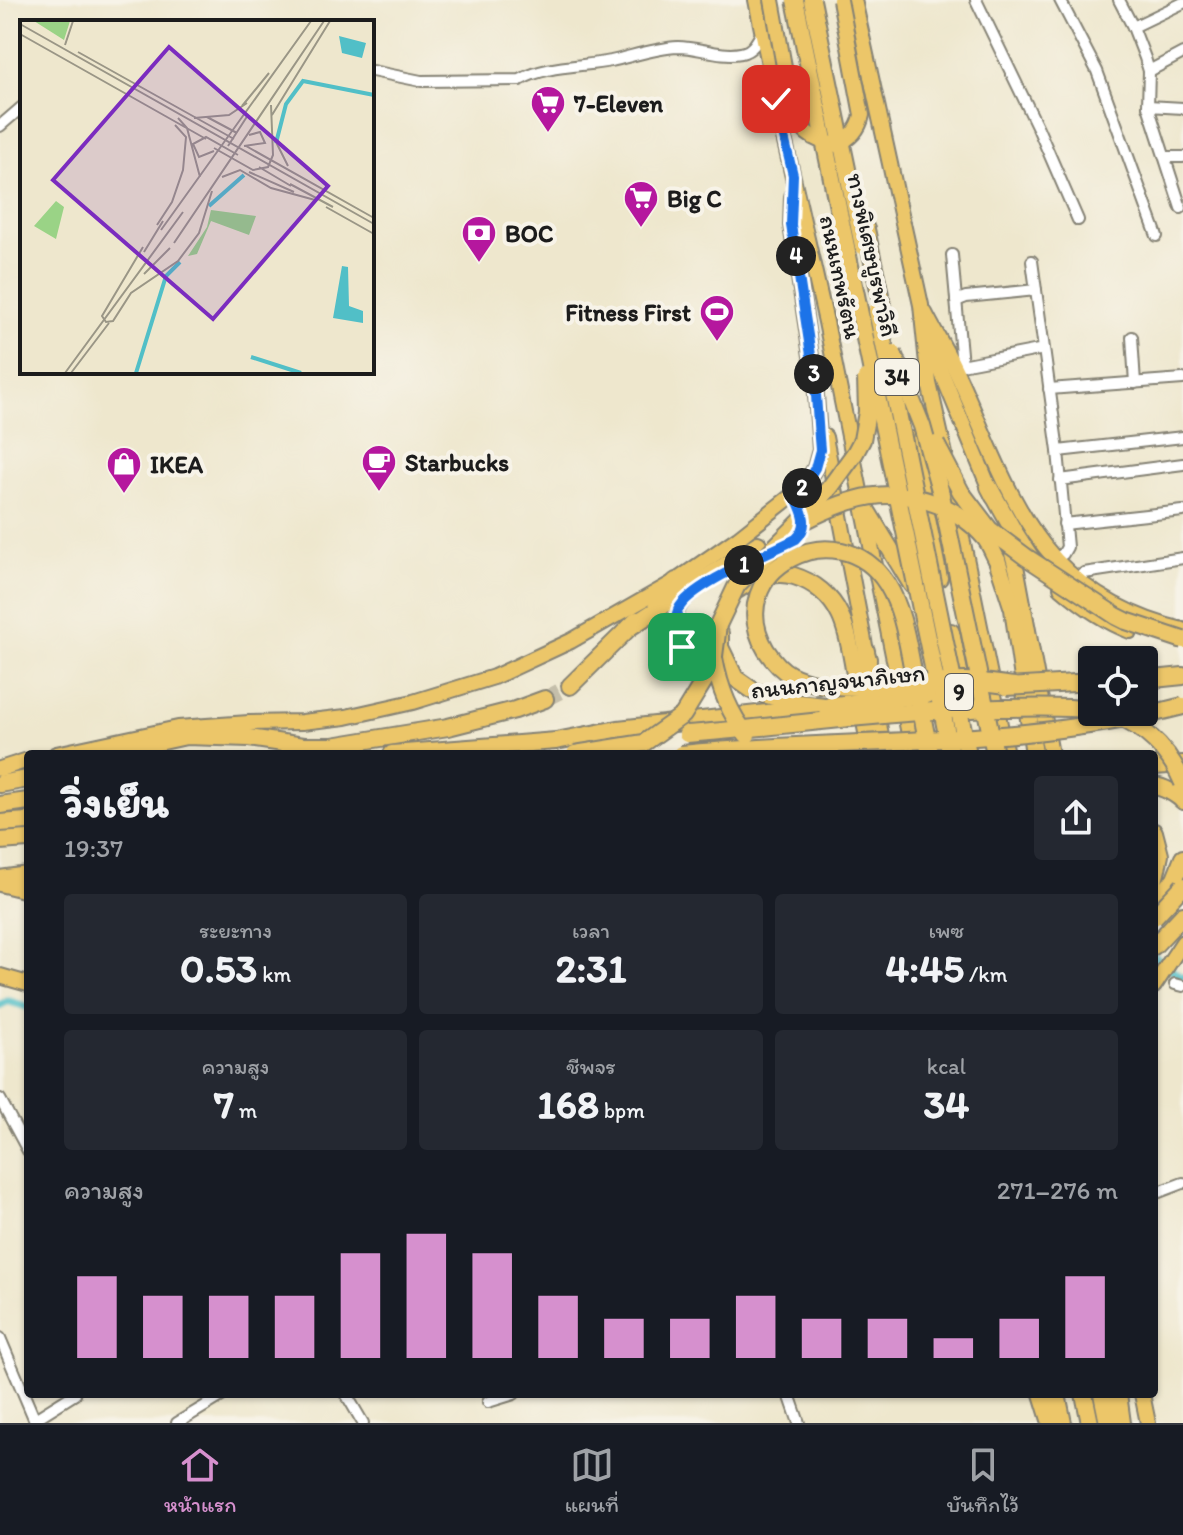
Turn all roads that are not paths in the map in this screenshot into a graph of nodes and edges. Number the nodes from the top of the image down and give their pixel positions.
1 (756, 0) edge
2 (772, 0) edge
3 (792, 0) edge
4 (812, 0) edge
5 (819, 0) edge
6 (840, 0) edge
7 (854, 0) edge
8 (976, 0) edge
9 (1060, 0) edge
10 (1119, 0) edge
11 (1180, 5) edge
12 (1183, 17) edge
13 (1133, 27) junction
14 (762, 32) junction
15 (1183, 53) edge
16 (374, 71) edge
17 (1149, 71) junction
18 (1148, 106) junction
19 (1183, 108) edge
20 (20, 109) edge
21 (0, 126) edge
22 (1165, 157) junction
23 (1183, 157) edge
24 (793, 175) junction
25 (1181, 208) edge
26 (1078, 220) dead end
27 (1157, 236) dead end
28 (952, 255) dead end
29 (1032, 261) dead end
30 (1036, 290) junction
31 (956, 301) junction
32 (921, 305) junction
33 (869, 313) junction
34 (923, 325) junction
35 (1132, 337) dead end
36 (1044, 349) junction
37 (958, 366) junction
38 (1183, 379) edge
39 (815, 381) junction
40 (1135, 383) junction
41 (1049, 389) junction
42 (912, 401) junction
43 (1183, 437) edge
44 (1058, 451) junction
45 (1183, 464) edge
46 (1060, 480) junction
47 (989, 487) junction
48 (794, 494) junction
49 (864, 506) junction
50 (1183, 511) edge
51 (1064, 524) junction
52 (1183, 558) edge
53 (1055, 559) junction
54 (1076, 579) junction
55 (676, 581) junction
56 (912, 585) junction
57 (630, 627) junction
58 (1183, 630) edge
59 (1183, 643) edge
60 (866, 651) junction
61 (714, 656) junction
62 (691, 672) dead end
63 (1183, 676) edge
64 (1158, 679) edge
65 (916, 683) edge
66 (916, 683) edge
67 (916, 683) edge
68 (916, 683) edge
69 (1078, 683) edge
70 (570, 686) tunnel mouth
71 (1014, 686) junction
72 (545, 699) tunnel mouth
73 (825, 706) junction
74 (1183, 706) edge
75 (1078, 708) edge
76 (1137, 726) edge
77 (686, 728) junction
78 (75, 750) edge
79 (128, 750) edge
80 (442, 750) edge
81 (600, 750) edge
82 (751, 750) edge
83 (760, 750) edge
84 (870, 750) edge
85 (882, 750) edge
86 (912, 750) edge
87 (929, 750) edge
88 (948, 750) edge
89 (948, 750) edge
90 (967, 750) edge
91 (973, 750) edge
92 (994, 750) edge
93 (1005, 750) edge
94 (1033, 750) edge
95 (1050, 750) edge
96 (24, 761) edge
97 (1183, 764) edge
98 (1158, 766) edge
99 (0, 769) edge
100 (1183, 775) edge
101 (1158, 778) edge
102 (24, 780) edge
103 (1183, 783) edge
104 (0, 784) edge
105 (1158, 787) edge
106 (1183, 801) edge
107 (24, 802) edge
108 (0, 805) edge
109 (24, 821) edge
110 (0, 823) edge
111 (24, 839) edge
112 (0, 841) edge
113 (1183, 858) edge
114 (24, 876) edge
115 (0, 881) edge
116 (1183, 886) edge
117 (24, 889) edge
118 (1183, 895) edge
119 (1158, 902) edge
120 (1158, 907) edge
121 (1158, 913) edge
122 (1183, 915) edge
123 (1158, 942) edge
124 (1180, 946) edge
125 (0, 976) edge
126 (1158, 980) edge
127 (24, 983) edge
128 (0, 1099) edge
129 (24, 1144) edge
130 (1183, 1183) edge
131 (1158, 1192) edge
132 (0, 1338) edge
133 (24, 1393) edge
134 (26, 1398) edge
135 (69, 1398) edge
136 (218, 1398) edge
137 (348, 1398) edge
138 (501, 1398) edge
139 (790, 1398) edge
140 (1043, 1398) edge
141 (1058, 1398) edge
142 (1077, 1398) edge
143 (1085, 1398) edge
144 (1101, 1398) edge
145 (1119, 1398) edge
146 (1143, 1398) edge
147 (488, 1402) dead end
148 (36, 1421) edge
149 (177, 1423) edge
150 (363, 1423) edge
151 (799, 1423) edge
152 (1051, 1423) edge
153 (1063, 1423) edge
154 (1081, 1423) edge
155 (1090, 1423) edge
156 (1106, 1423) edge
157 (1122, 1423) edge
158 (1148, 1423) edge

1 - 14 main road, ถนนเทพรัตน / 34
2 - 6 main road, bridge
3 - 33 highway, ทางพิเศษบูรพาวิถี, bridge
3 - 56 highway, ถนนเทพรัตน / 34
4 - 33 highway, ทางพิเศษบูรพาวิถี, bridge
5 - 91 highway, ถนนเทพรัตน / 34
7 - 32 main road, 34
8 - 26 street
9 - 27 street
10 - 13 street
11 - 12 street
11 - 13 street
13 - 17 street
14 - 16 street
14 - 24 main road, ถนนเทพรัตน / 34
15 - 17 street
17 - 18 street
18 - 19 street
18 - 22 street
20 - 21 street
22 - 23 street
22 - 25 street
24 - 39 main road
24 - 49 main road, ถนนเทพรัตน / 34
28 - 31 street
29 - 30 street
30 - 31 street
30 - 36 street
31 - 37 street
32 - 34 main road, 34
32 - 37 main road
33 - 42 highway, bridge
33 - 61 highway, bridge
33 - 88 highway, ทางพิเศษบูรพาวิถี, bridge
33 - 90 highway, ทางพิเศษบูรพาวิถี, bridge
34 - 47 main road
34 - 93 main road, 34
35 - 40 street
36 - 37 street
36 - 41 street
37 - 53 main road
38 - 40 street
39 - 48 main road
39 - 60 main road
40 - 41 street
41 - 44 street
42 - 59 highway, bridge
42 - 92 highway, bridge
43 - 44 street
44 - 46 street
45 - 46 street
46 - 51 street
47 - 59 highway
47 - 95 main road
48 - 55 main road
48 - 62 street
49 - 56 highway
49 - 86 main road, ถนนเทพรัตน / 34
50 - 51 street
51 - 53 street
52 - 54 street
53 - 54 main road
54 - 58 main road
55 - 57 highway
55 - 78 main road
56 - 89 highway, ถนนเทพรัตน / 34
57 - 70 highway
57 - 94 highway, bridge
60 - 85 highway
60 - 86 main road
61 - 81 highway, bridge
61 - 83 highway, bridge
63 - 64 highway
65 - 87 highway, bridge
66 - 67 highway, bridge
68 - 71 highway, bridge
69 - 71 highway, ถนนกาญจนาภิเษก / 9, bridge
71 - 73 highway, ถนนกาญจนาภิเษก / 9, bridge
72 - 79 highway
73 - 77 highway, ถนนกาญจนาภิเษก / 9
73 - 84 highway
74 - 82 highway, bridge
75 - 77 highway, bridge
76 - 103 highway, bridge
77 - 80 highway
96 - 99 main road
97 - 98 highway
100 - 101 highway
102 - 104 highway
105 - 106 highway
107 - 108 highway
109 - 110 highway
111 - 112 highway
113 - 119 highway
114 - 115 highway
115 - 117 highway
116 - 121 highway, bridge
118 - 120 highway, bridge
122 - 123 highway
124 - 126 main road
125 - 127 main road
128 - 129 street
130 - 131 street
132 - 133 street
134 - 148 street
135 - 148 street
136 - 149 street
137 - 150 street
138 - 147 street
139 - 151 street
140 - 152 highway
141 - 153 highway
142 - 154 highway
143 - 155 highway
144 - 156 highway
145 - 157 highway
146 - 158 main road

